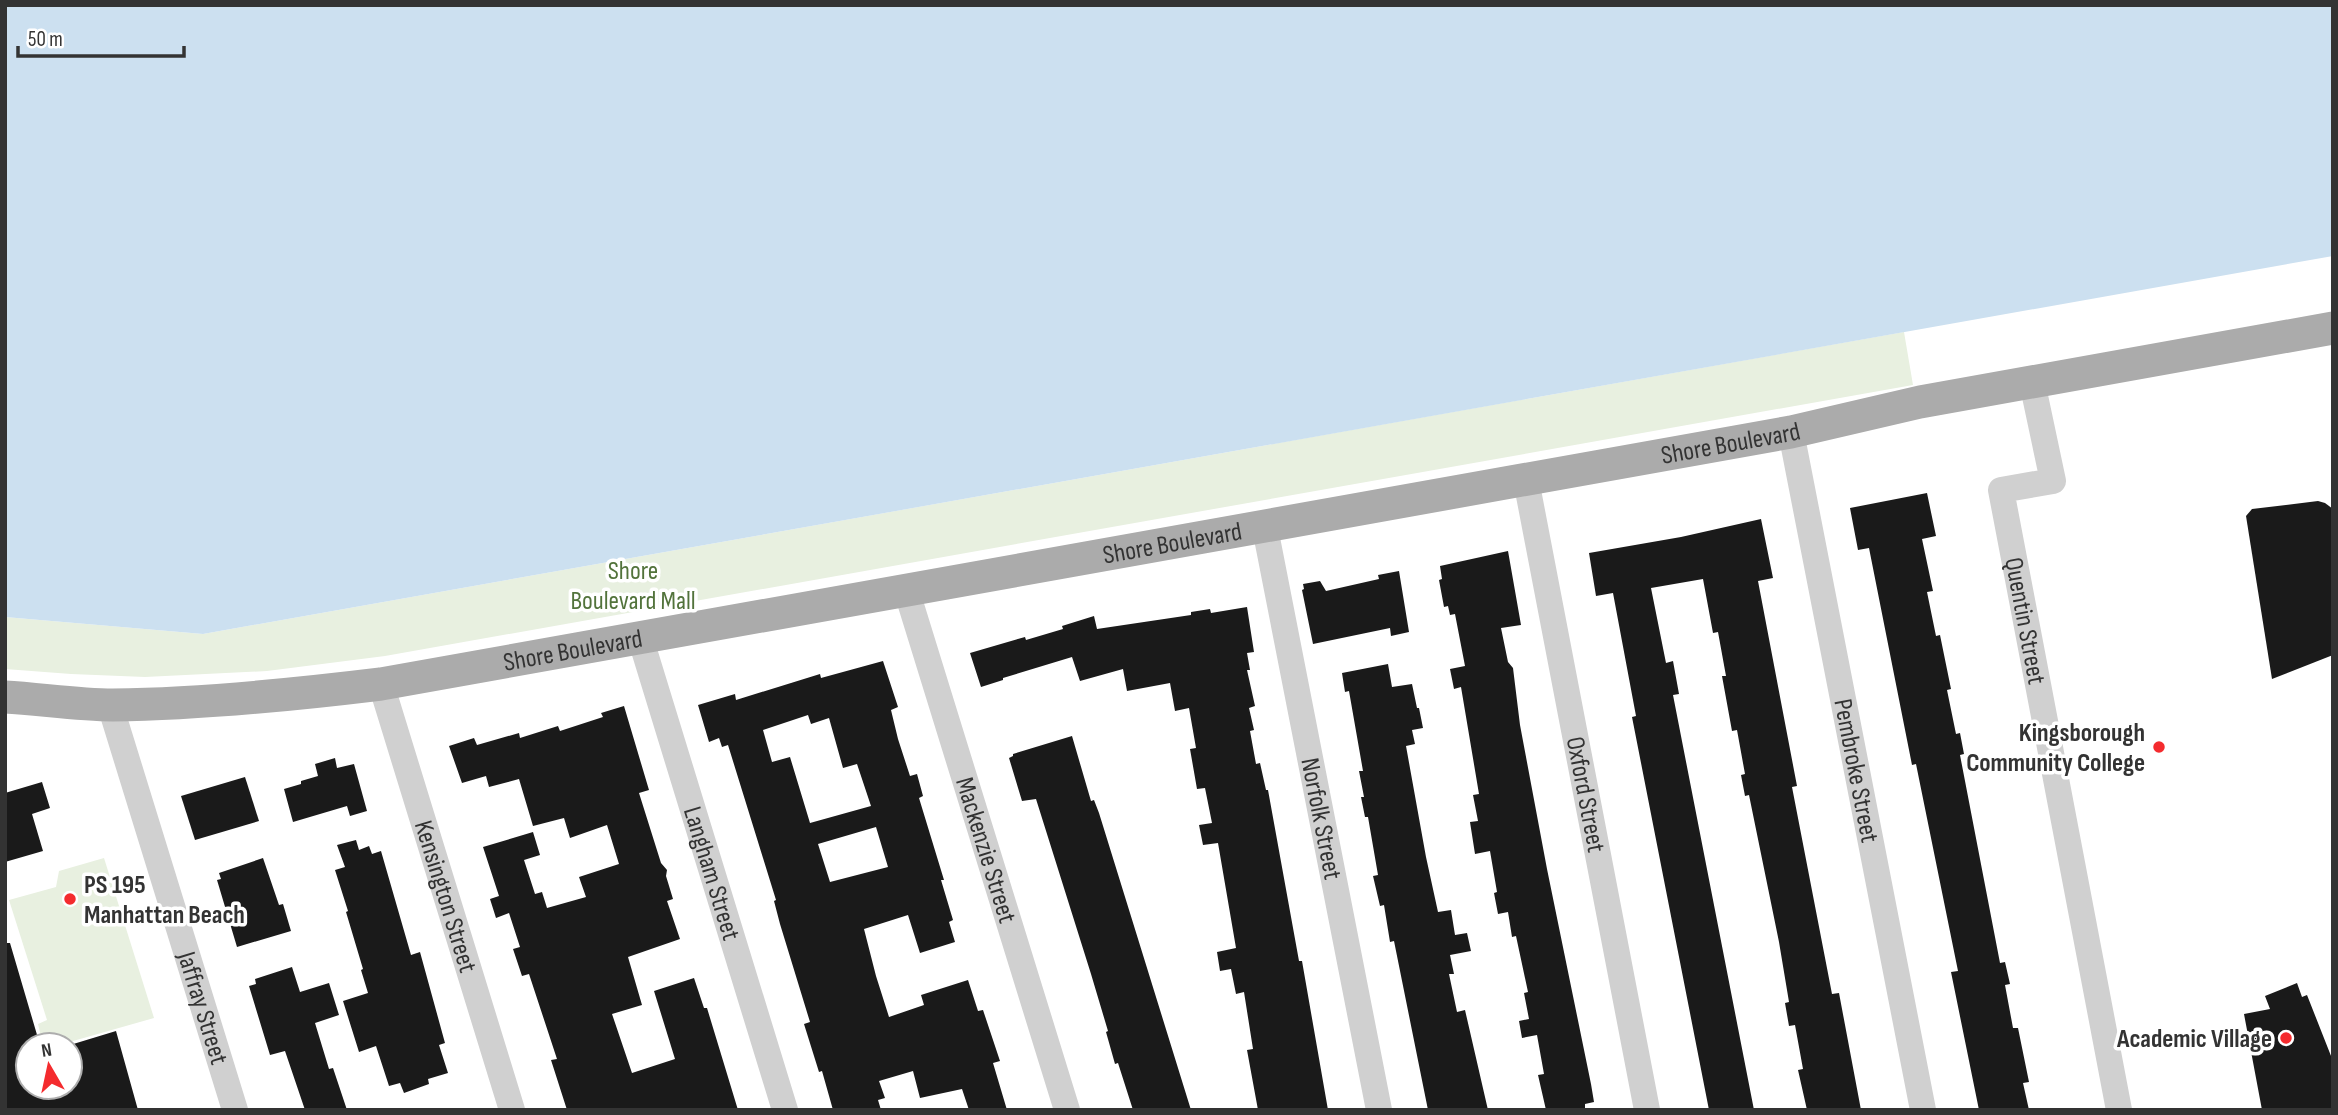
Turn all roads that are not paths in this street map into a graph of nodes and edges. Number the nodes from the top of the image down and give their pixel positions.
1 (2333, 328) edge
2 (2032, 382) junction
3 (1791, 432) junction
4 (1526, 480) junction
5 (1265, 528) junction
6 (906, 589) junction
7 (640, 637) junction
8 (380, 684) junction
9 (5, 696) edge
10 (110, 705) junction
11 (235, 1110) edge
12 (512, 1110) edge
13 (785, 1110) edge
14 (1067, 1110) edge
15 (1379, 1110) edge
16 (1647, 1110) edge
17 (1923, 1110) edge
18 (2119, 1110) edge

1 - 2 main road, Shore Boulevard
2 - 3 main road, Shore Boulevard
2 - 18 street, Quentin Street
3 - 4 main road, Shore Boulevard
3 - 17 street, Pembroke Street
4 - 5 main road, Shore Boulevard
4 - 16 street, Oxford Street
5 - 6 main road, Shore Boulevard
5 - 15 street, Norfolk Street
6 - 7 main road, Shore Boulevard
6 - 14 street, Mackenzie Street
7 - 8 main road, Shore Boulevard
7 - 13 street, Langham Street
8 - 10 main road, Shore Boulevard
8 - 12 street, Kensington Street
9 - 10 main road, Shore Boulevard
10 - 11 street, Jaffray Street

